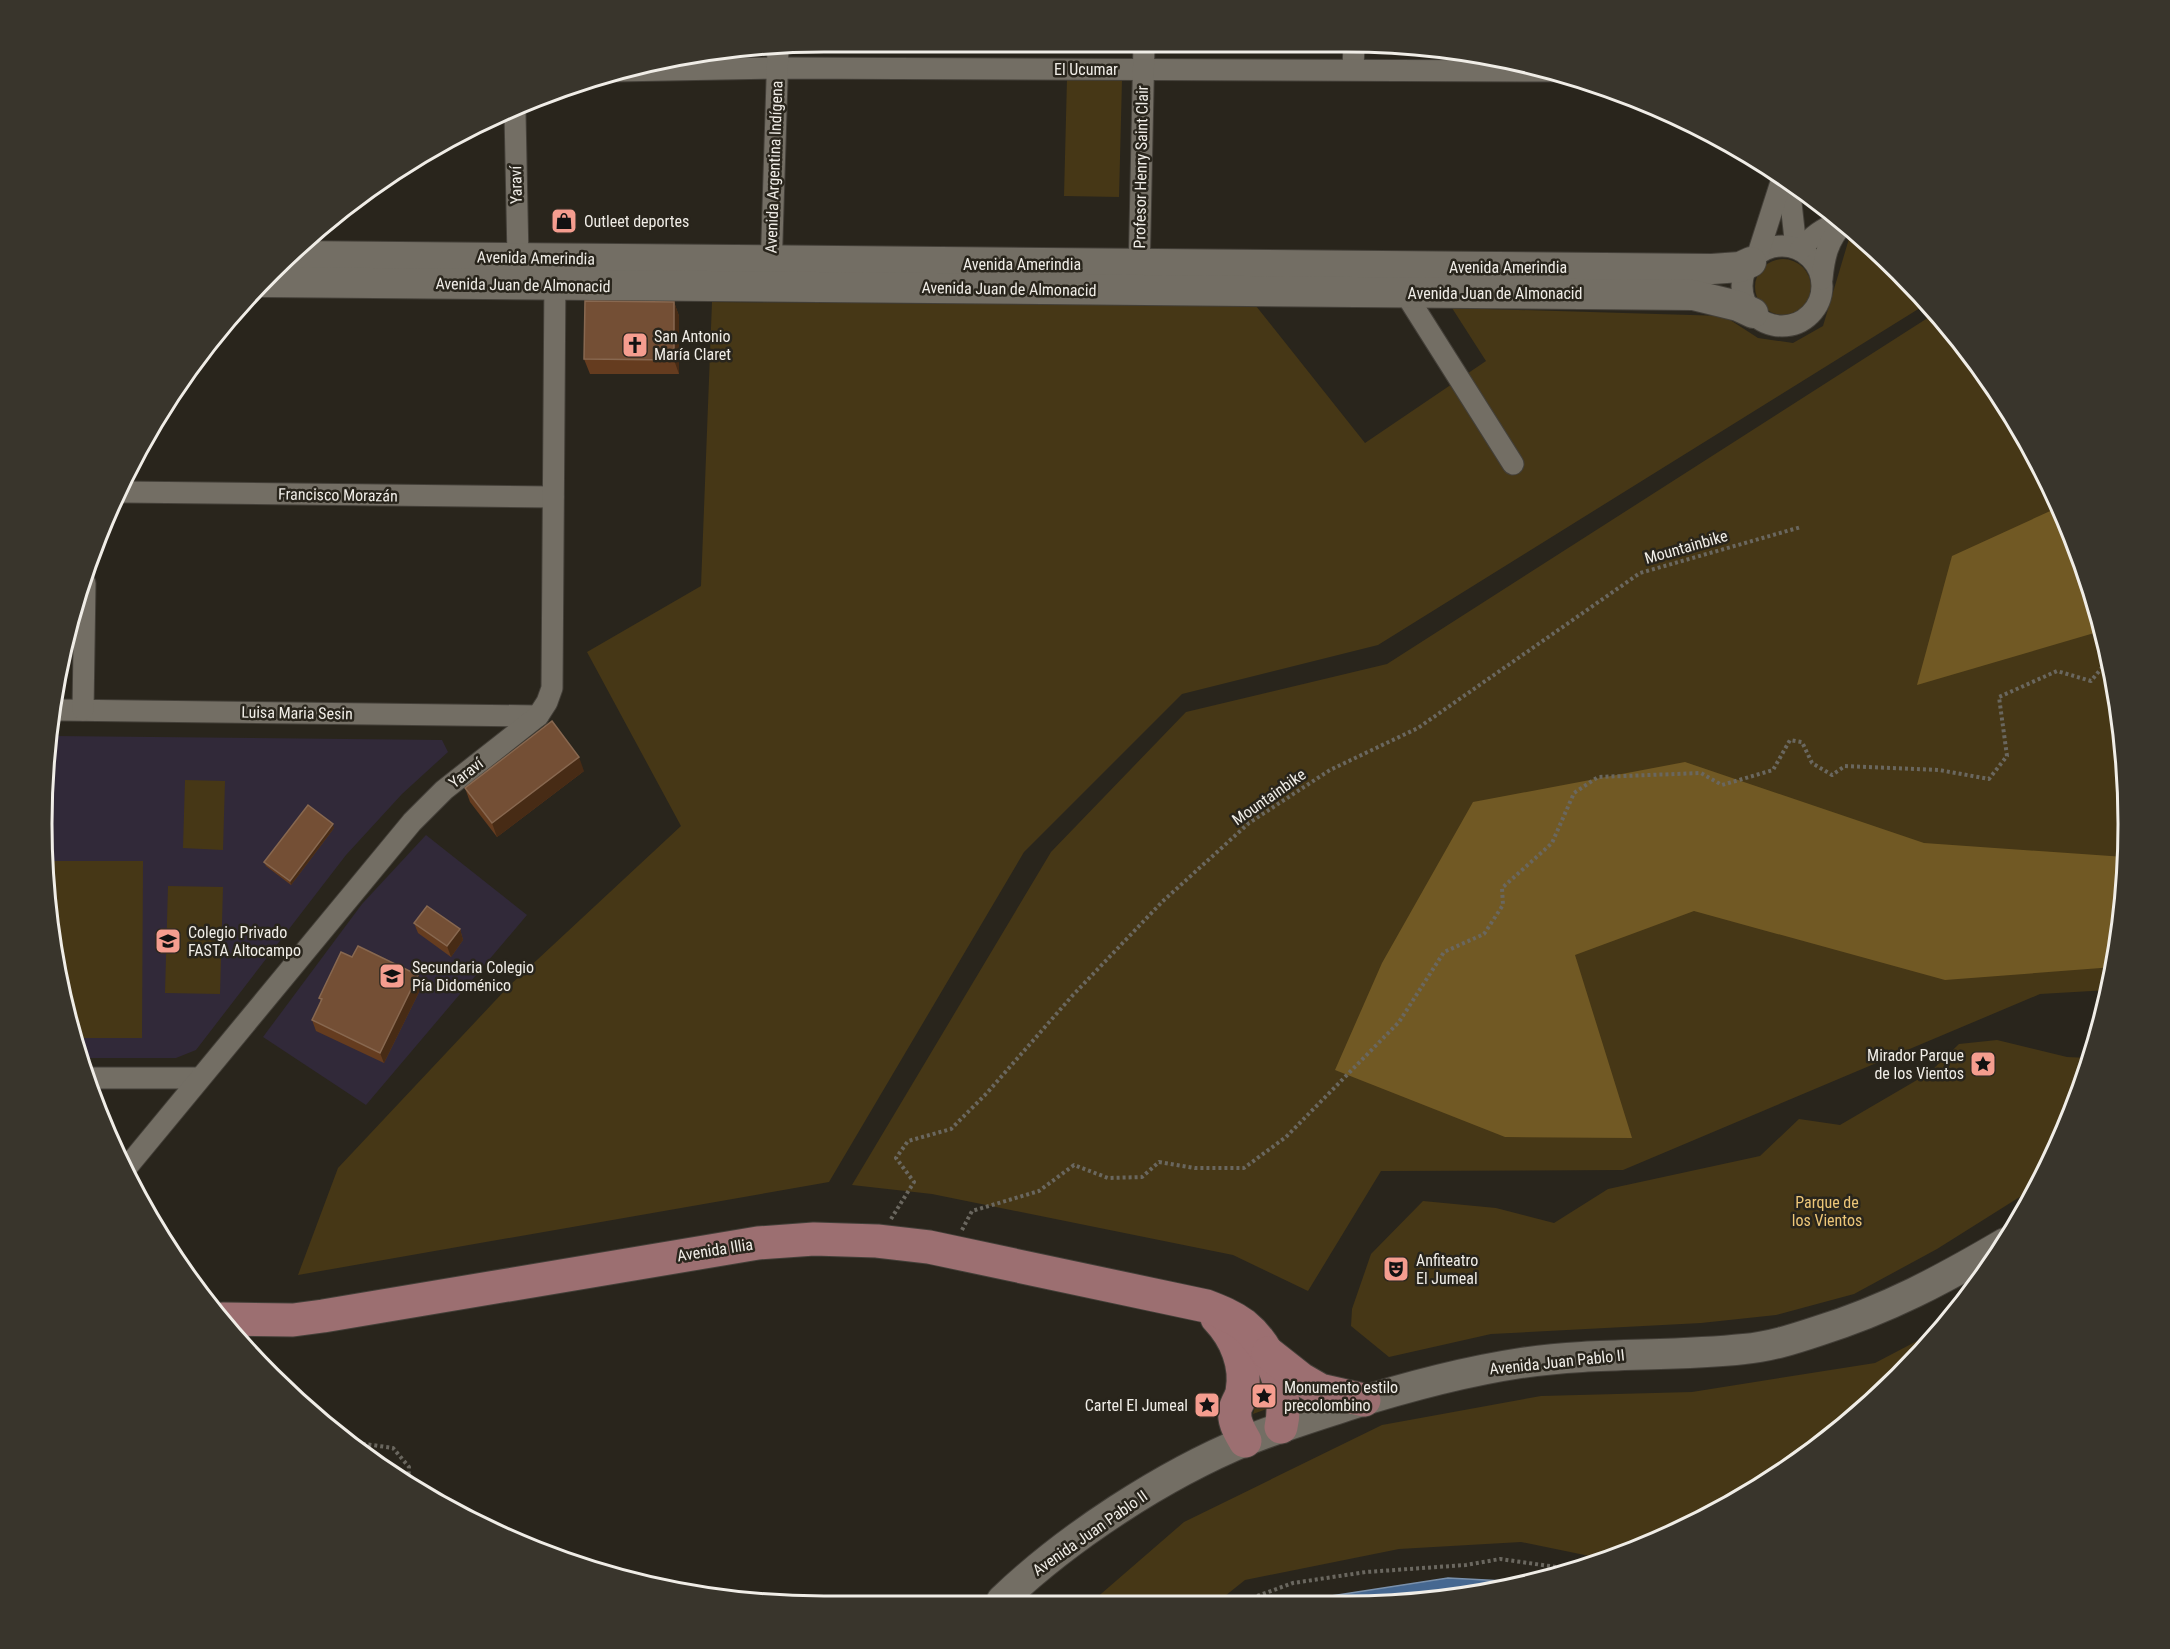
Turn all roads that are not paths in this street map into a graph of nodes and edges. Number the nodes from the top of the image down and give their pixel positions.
1 (1144, 52) edge
2 (1354, 52) edge
3 (778, 58) edge
4 (682, 66) edge
5 (1144, 69) junction
6 (1353, 69) junction
7 (1511, 71) edge
8 (514, 118) edge
9 (1780, 187) edge
10 (1788, 193) edge
11 (1832, 226) edge
12 (1837, 230) edge
13 (1798, 249) junction
14 (303, 256) edge
15 (518, 258) junction
16 (1754, 258) junction
17 (555, 272) junction
18 (771, 274) junction
19 (1139, 277) junction
20 (1822, 280) junction
21 (277, 282) edge
22 (1405, 293) junction
23 (1753, 313) junction
24 (1513, 464) dead end
25 (128, 492) edge
26 (553, 497) junction
27 (85, 605) edge
28 (61, 710) edge
29 (83, 710) junction
30 (538, 716) junction
31 (95, 1078) edge
32 (200, 1078) junction
33 (131, 1163) edge
34 (1987, 1253) edge
35 (1206, 1306) junction
36 (232, 1319) edge
37 (1265, 1350) junction
38 (1364, 1400) junction
39 (1281, 1427) junction
40 (1245, 1441) junction
41 (1007, 1596) edge

1 - 5 street, Profesor Henry Saint Clair
2 - 6 street
3 - 4 street, El Ucumar
3 - 5 street, El Ucumar
3 - 18 street, Avenida Argentina Indígena
5 - 6 street, El Ucumar
5 - 19 street, Profesor Henry Saint Clair
6 - 7 street, El Ucumar
8 - 15 street, Yaraví
9 - 16 street
10 - 13 street
11 - 13 street
12 - 20 street
13 - 16 street
13 - 20 street
14 - 15 street, Avenida Amerindia
15 - 17 street, Avenida Amerindia
16 - 19 street, Avenida Amerindia
16 - 23 street
17 - 18 street, Avenida Amerindia
17 - 21 street, Avenida Juan de Almonacid
17 - 26 street, Yaraví
18 - 19 street, Avenida Amerindia
19 - 22 street, Avenida Juan de Almonacid
20 - 23 street
22 - 23 street, Avenida Juan de Almonacid
22 - 24 street
25 - 26 street, Francisco Morazán
26 - 30 street, Yaraví
27 - 29 street
28 - 29 street, Luisa Maria Sesin
29 - 30 street, Luisa Maria Sesin
30 - 32 street, Yaraví
31 - 32 street
32 - 33 street, Yaraví
34 - 38 street, Avenida Juan Pablo II
35 - 36 main road, Avenida Illia
35 - 37 main road, Avenida Illia
35 - 40 main road
37 - 38 main road, Avenida Illia
37 - 39 main road, Avenida Illia
38 - 39 street, Avenida Juan Pablo II
39 - 40 street, Avenida Juan Pablo II
40 - 41 street, Avenida Juan Pablo II

